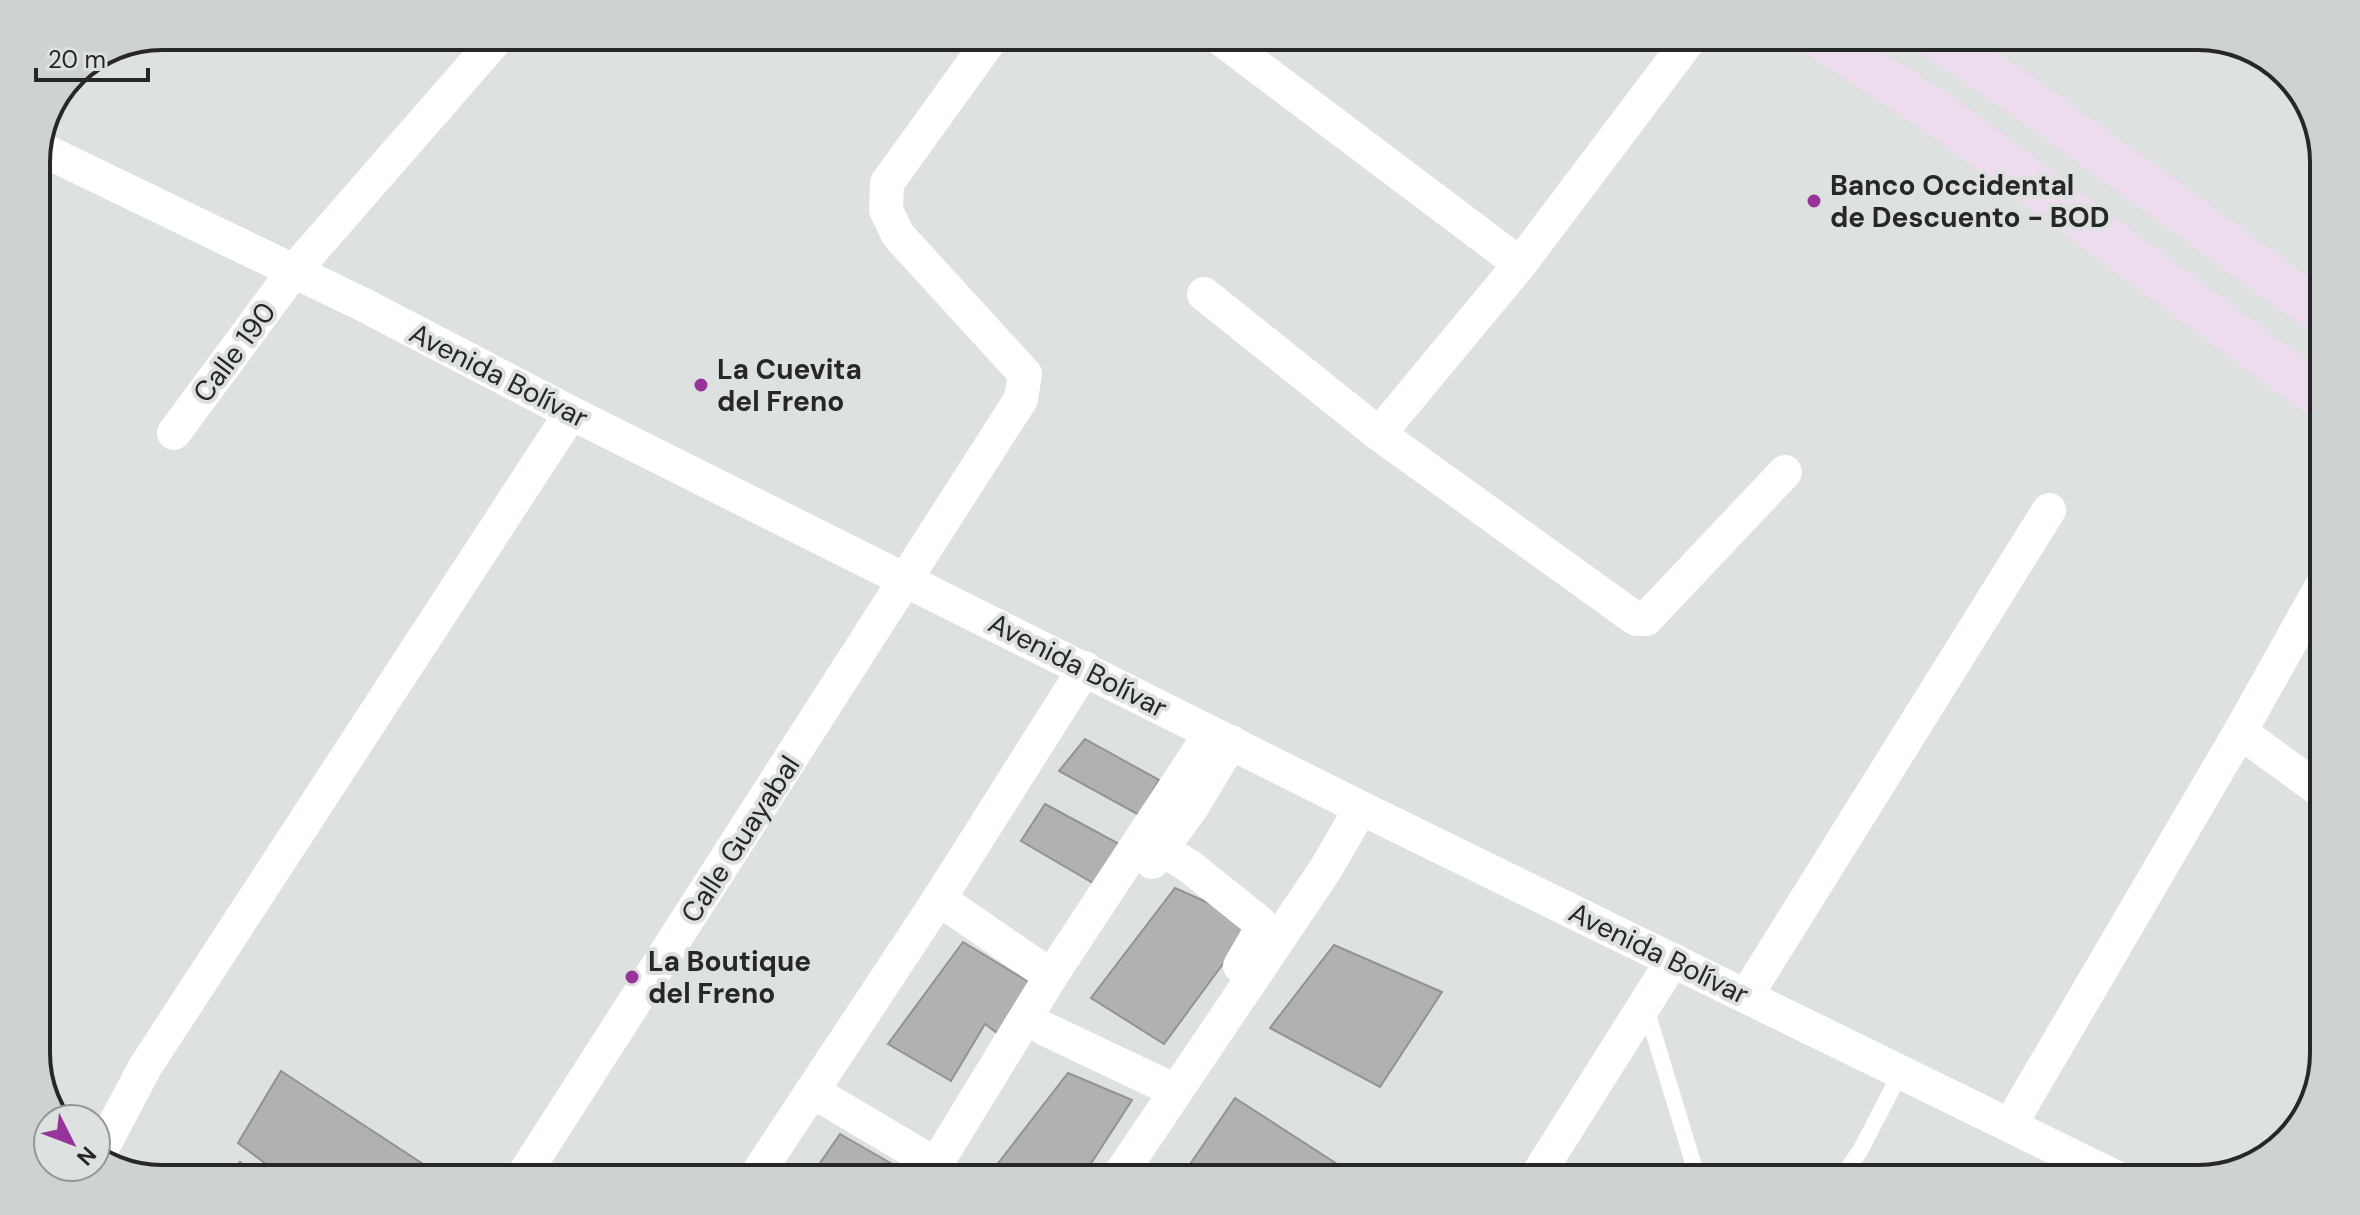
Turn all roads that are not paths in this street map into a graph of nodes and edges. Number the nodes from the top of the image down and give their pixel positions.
1 (487, 50) edge
2 (983, 50) edge
3 (1236, 50) edge
4 (1681, 50) edge
5 (1840, 50) edge
6 (1966, 50) edge
7 (50, 153) edge
8 (1520, 264) junction
9 (293, 272) junction
10 (1204, 294) dead end
11 (2310, 305) edge
12 (2310, 390) edge
13 (571, 413) junction
14 (174, 433) dead end
15 (1379, 434) junction
16 (1785, 472) dead end
17 (2049, 510) dead end
18 (907, 580) junction
19 (2310, 607) edge
20 (1085, 668) junction
21 (2240, 732) junction
22 (1221, 737) junction
23 (2310, 783) edge
24 (1361, 808) junction
25 (1161, 849) junction
26 (939, 899) junction
27 (1673, 960) junction
28 (1051, 976) junction
29 (1746, 996) junction
30 (1645, 1005) junction
31 (1045, 1029) junction
32 (1901, 1072) junction
33 (1161, 1084) junction
34 (812, 1091) junction
35 (2010, 1125) junction
36 (112, 1130) edge
37 (530, 1165) edge
38 (763, 1165) edge
39 (923, 1165) edge
40 (942, 1165) edge
41 (944, 1165) edge
42 (1108, 1165) edge
43 (1126, 1165) edge
44 (1544, 1165) edge
45 (1694, 1165) edge
46 (1850, 1165) edge
47 (2091, 1165) edge

1 - 9 street, Calle 190
2 - 18 street, Calle Guayabal
3 - 8 street
4 - 8 street
5 - 12 main road
6 - 11 main road
7 - 9 street, Avenida Bolívar
8 - 15 street
9 - 13 street, Avenida Bolívar
9 - 14 street, Calle 190
10 - 15 street
13 - 18 street, Avenida Bolívar
13 - 36 street
15 - 16 street
17 - 29 street
18 - 20 street, Avenida Bolívar
18 - 37 street, Calle Guayabal
19 - 21 street
20 - 22 street, Avenida Bolívar
20 - 26 street
21 - 23 street
21 - 35 street
22 - 24 street, Avenida Bolívar
22 - 25 street
22 - 28 street
24 - 27 street, Avenida Bolívar
24 - 43 street
25 - 31 street
25 - 33 street
26 - 28 street
26 - 34 street
27 - 29 street, Avenida Bolívar
27 - 30 street
28 - 40 street
29 - 32 street, Avenida Bolívar
30 - 44 street
30 - 45 lane
31 - 33 street
31 - 41 street
32 - 35 street, Avenida Bolívar
32 - 46 lane
33 - 42 street
34 - 38 street
34 - 39 street
35 - 47 street, Avenida Bolívar

